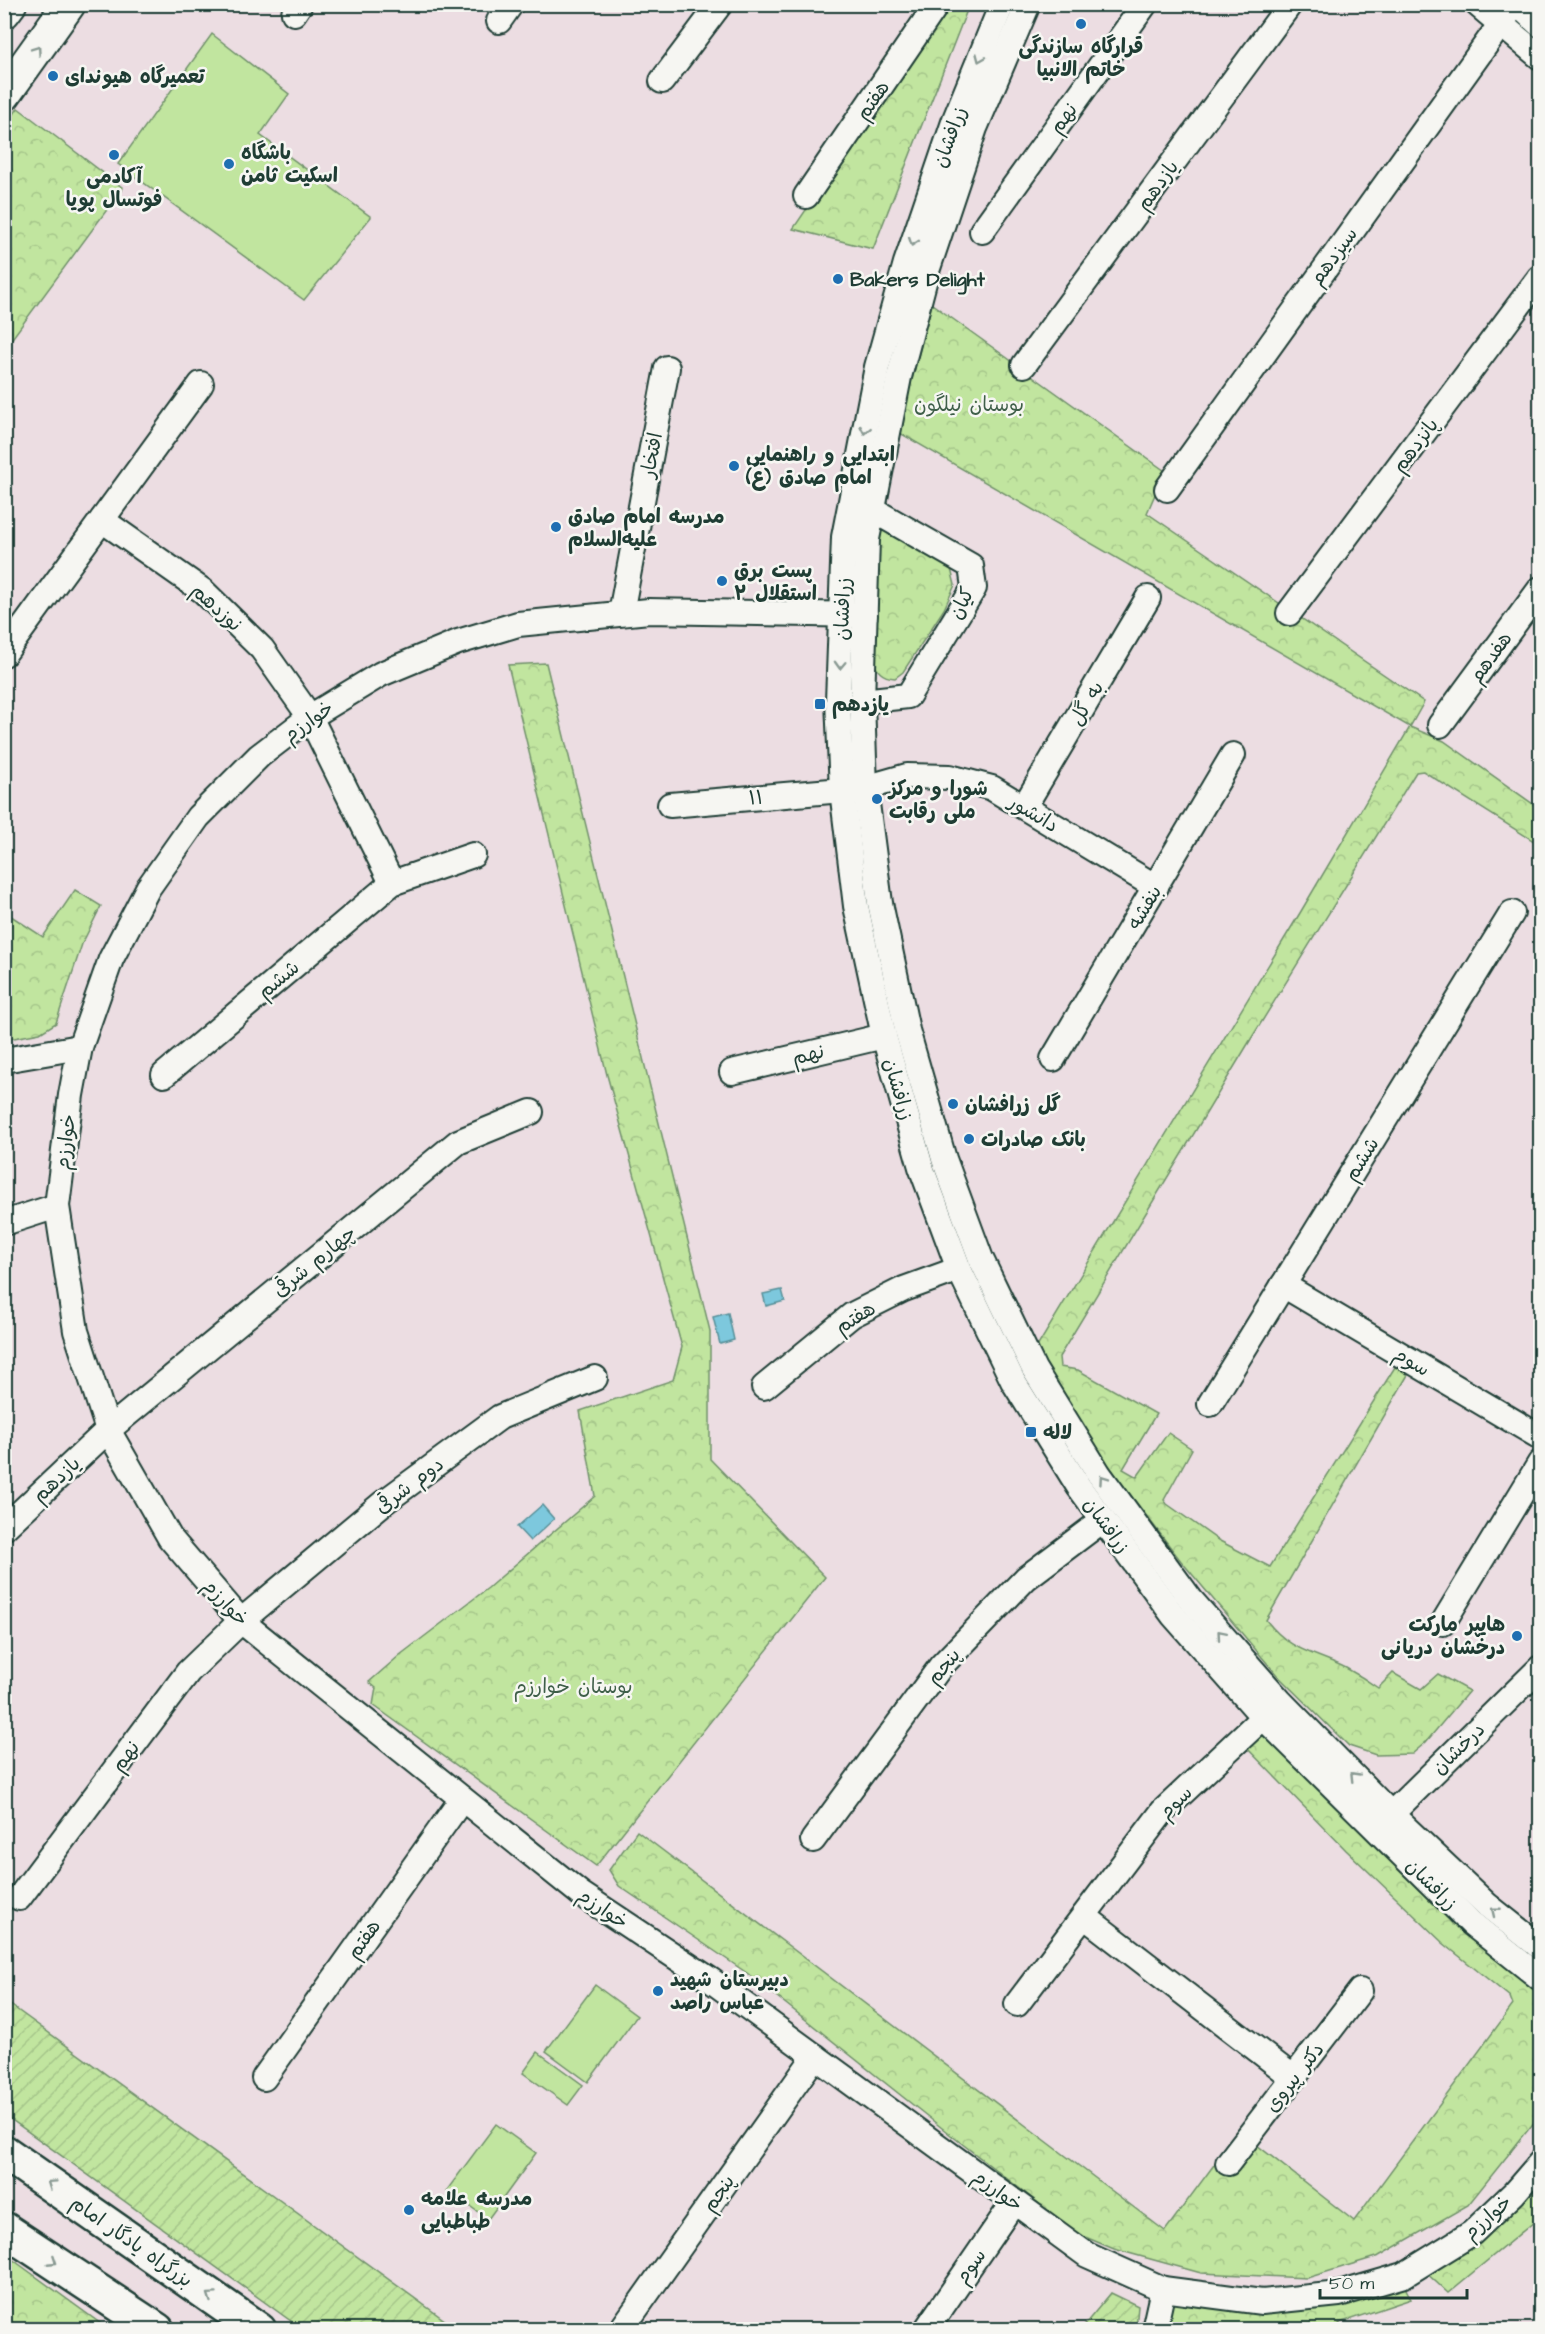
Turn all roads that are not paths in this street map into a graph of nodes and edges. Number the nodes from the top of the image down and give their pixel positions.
1 (10, 4) edge
2 (69, 4) edge
3 (720, 4) edge
4 (937, 4) edge
5 (1002, 4) edge
6 (1028, 4) edge
7 (1144, 4) edge
8 (1290, 4) edge
9 (1477, 4) edge
10 (1516, 4) edge
11 (4, 12) edge
12 (1500, 23) junction
13 (1540, 23) edge
14 (1532, 49) edge
15 (662, 81) dead end
16 (4, 95) edge
17 (806, 196) dead end
18 (982, 231) dead end
19 (1540, 277) edge
20 (1024, 365) dead end
21 (668, 368) dead end
22 (201, 384) dead end
23 (1167, 489) dead end
24 (873, 510) junction
25 (102, 520) junction
26 (1540, 589) edge
27 (1148, 598) dead end
28 (621, 613) junction
29 (1289, 613) dead end
30 (853, 615) junction
31 (4, 654) edge
32 (862, 701) junction
33 (310, 717) junction
34 (1440, 725) dead end
35 (1233, 754) dead end
36 (853, 789) junction
37 (670, 805) dead end
38 (1024, 807) junction
39 (474, 855) dead end
40 (392, 883) junction
41 (1156, 887) junction
42 (1512, 913) dead end
43 (884, 1036) junction
44 (80, 1047) junction
45 (1053, 1059) dead end
46 (4, 1060) edge
47 (732, 1072) dead end
48 (164, 1075) dead end
49 (531, 1112) dead end
50 (57, 1206) junction
51 (4, 1222) edge
52 (959, 1269) junction
53 (1283, 1285) junction
54 (595, 1378) dead end
55 (764, 1387) dead end
56 (1210, 1404) dead end
57 (108, 1430) junction
58 (1540, 1437) edge
59 (1540, 1463) edge
60 (1103, 1520) junction
61 (4, 1528) edge
62 (241, 1621) junction
63 (1443, 1623) dead end
64 (1540, 1668) edge
65 (1272, 1710) junction
66 (462, 1799) junction
67 (1383, 1822) junction
68 (813, 1840) dead end
69 (19, 1898) dead end
70 (1084, 1916) junction
71 (1540, 1947) edge
72 (1540, 1978) edge
73 (1360, 1991) dead end
74 (1017, 2004) dead end
75 (815, 2056) junction
76 (264, 2078) dead end
77 (1294, 2078) junction
78 (4, 2152) edge
79 (1228, 2163) dead end
80 (1540, 2163) edge
81 (1014, 2202) junction
82 (4, 2229) edge
83 (1162, 2289) junction
84 (157, 2330) edge
85 (259, 2330) edge
86 (621, 2330) edge
87 (926, 2330) edge
88 (1154, 2330) edge

1 - 11 main road
16 -> 2 main road
3 - 15 street
4 - 17 street, هفتم
5 -> 30 street, زرافشان
6 - 24 street, زرافشان
7 - 18 street, نهم
8 - 20 street, یازدهم
9 - 12 street
10 - 12 street, سیزدهم
10 - 13 street
12 - 14 street
12 - 23 street, سیزدهم
13 - 14 street
19 - 29 street, پانزدهم
21 - 28 street, افتخار
22 - 25 street
24 - 30 street, زرافشان
24 - 32 street, کیان
25 - 31 street
25 - 33 street, نوزدهم
26 - 34 street, هفدهم
27 - 38 street, به گل
28 - 30 street, خوارزم
28 - 33 street, خوارزم
30 - 32 street, زرافشان
30 -> 36 street, زرافشان
32 - 36 street, زرافشان
33 - 40 street
33 - 44 street, خوارزم
35 - 41 street, بنفشه
36 - 37 street, ۱۱
36 - 38 street, دانشور
36 - 43 street, زرافشان
65 -> 36 street, زرافشان
38 - 41 street, دانشور
39 - 40 street, ششم
40 - 48 street, ششم
41 - 45 street, بنفشه
42 - 53 street, ششم
43 - 47 street, نهم
43 - 52 street, زرافشان
44 - 46 street
44 - 50 street, خوارزم
49 - 57 street, چهارم شرقی
50 - 51 street
50 - 57 street, خوارزم
52 - 55 street, هفتم
52 - 60 street, زرافشان
53 - 56 street, ششم
53 - 58 street, سوم
54 - 62 street, دوم شرقی
57 - 61 street, یازدهم
57 - 62 street, خوارزم
59 - 63 street
60 - 65 street, زرافشان
60 - 68 street, پنجم
62 - 66 street, خوارزم
62 - 69 street, نهم
64 - 67 street, درخشان
65 - 67 street, زرافشان
65 - 70 street, سوم
66 - 75 street, خوارزم
66 - 76 street, هفتم
71 -> 67 street, زرافشان
67 - 72 street, زرافشان
70 - 74 street, سوم
70 - 77 street
73 - 77 street, دکتر پیروی
75 - 81 street, خوارزم
75 - 86 street, پنجم
77 - 79 street, دکتر پیروی
85 -> 78 highway, بزرگراه یادگار امام
80 - 83 street, خوارزم
81 - 83 street, خوارزم
81 - 87 street, سوم
82 -> 84 highway
83 - 88 street

